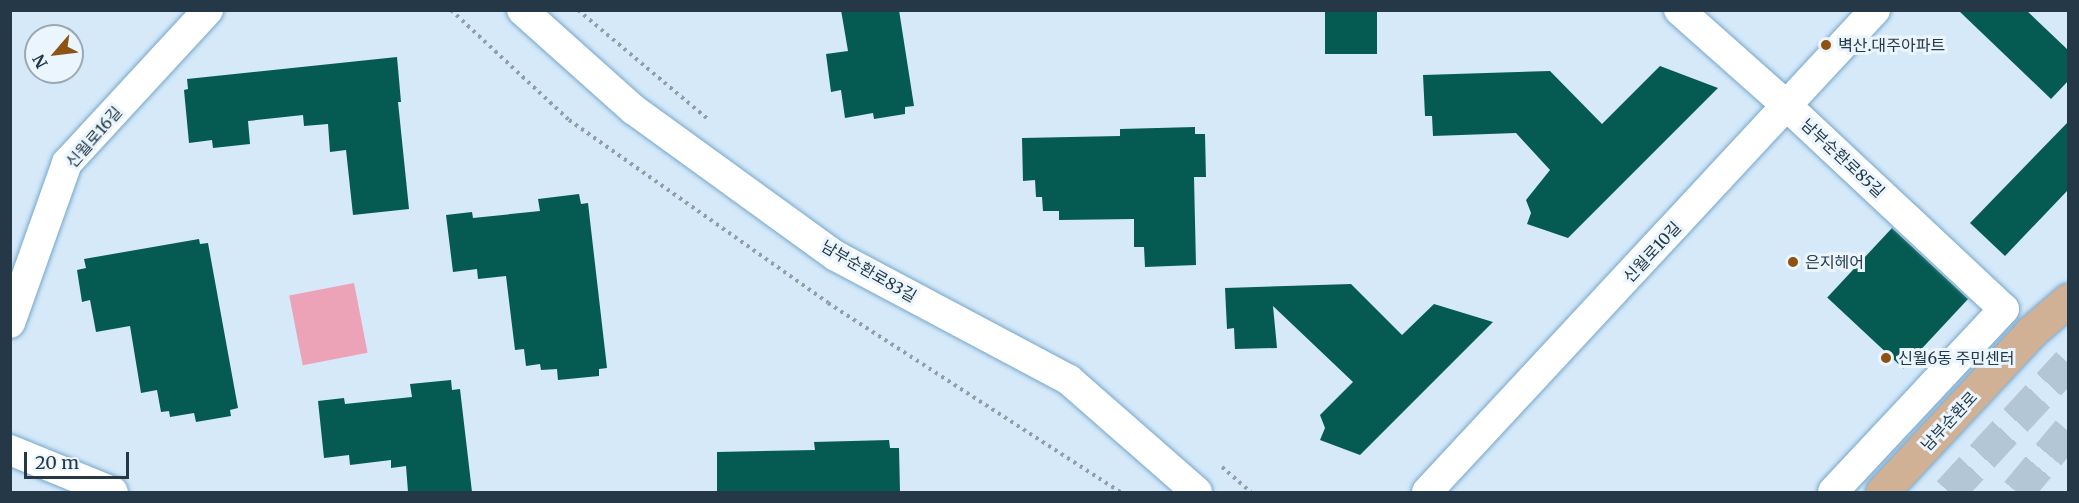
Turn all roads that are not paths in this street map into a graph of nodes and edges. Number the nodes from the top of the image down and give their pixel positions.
1 (208, 10) edge
2 (522, 10) edge
3 (1679, 10) edge
4 (1875, 10) edge
5 (1787, 106) junction
6 (2068, 300) edge
7 (10, 322) edge
8 (10, 450) edge
9 (113, 492) edge
10 (1197, 492) edge
11 (1427, 492) edge
12 (1833, 492) edge
13 (1882, 492) edge

1 - 7 street, 신월로16길
2 - 10 street, 남부순환로83길
3 - 5 street, 남부순환로85길
4 - 5 street, 신월로10길
5 - 11 street, 신월로10길
5 - 12 street, 남부순환로85길
6 - 13 main road, 남부순환로
8 - 9 street

